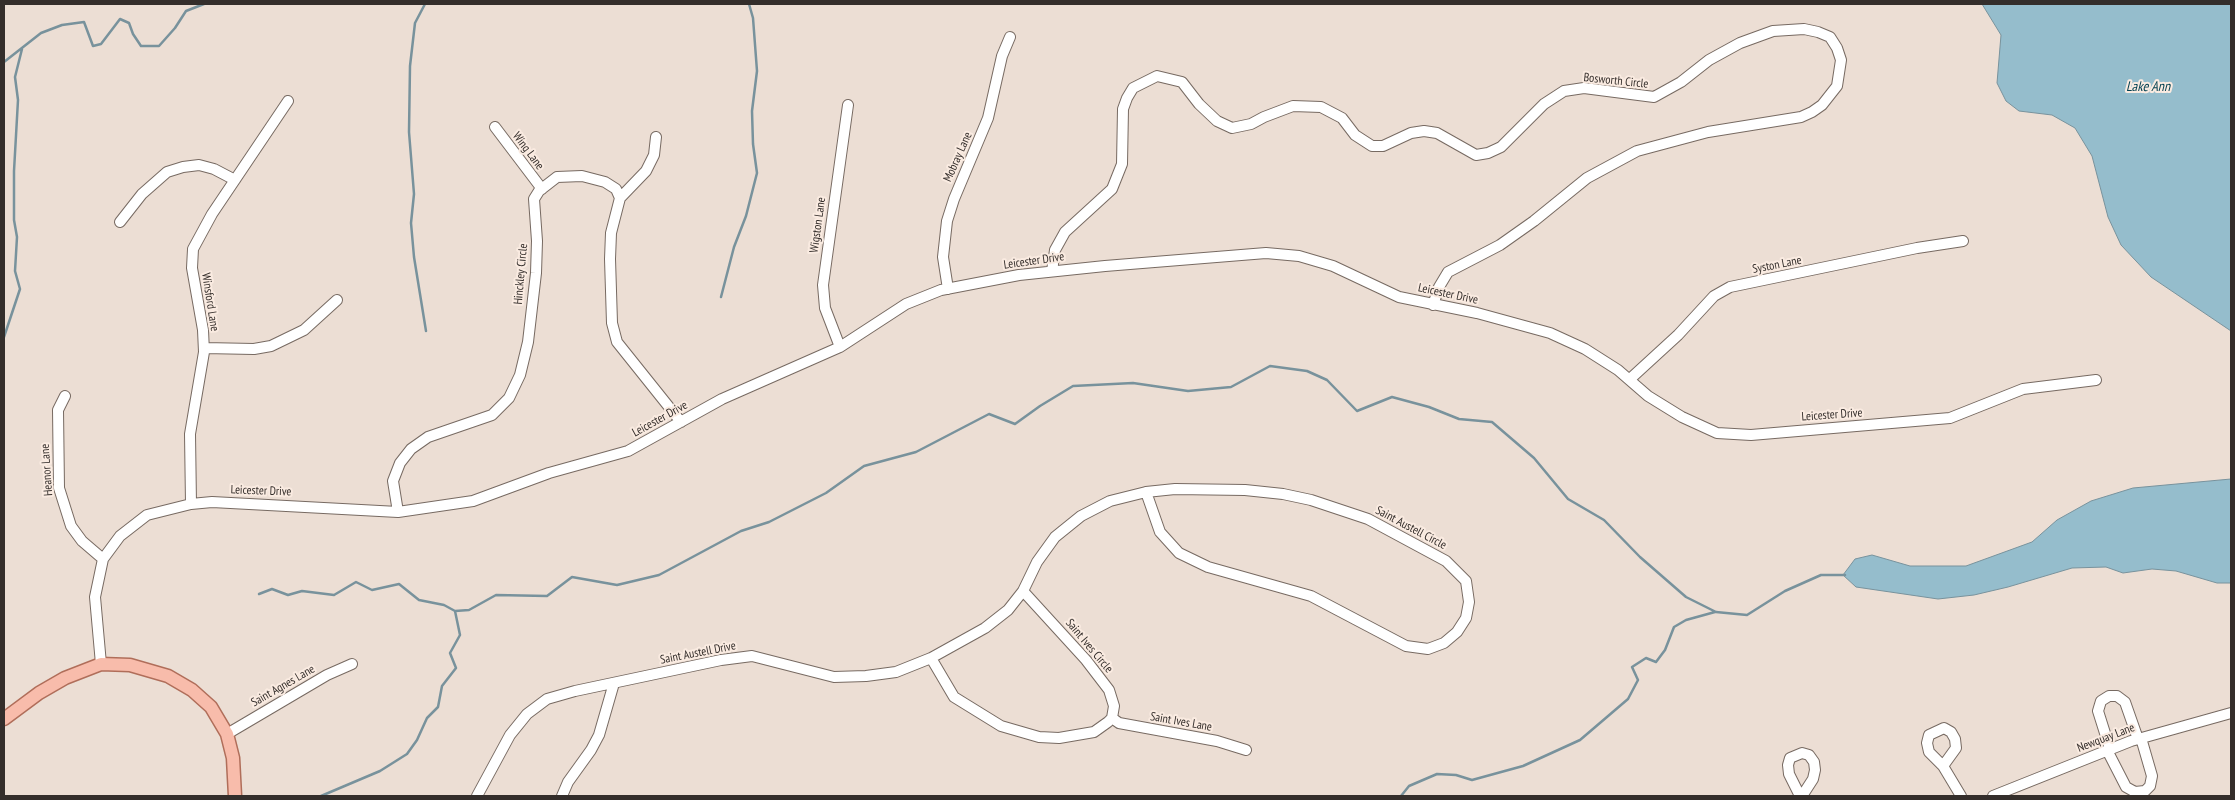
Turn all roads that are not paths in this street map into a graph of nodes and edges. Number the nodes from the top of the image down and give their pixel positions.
1 (1010, 37) dead end
2 (288, 102) dead end
3 (848, 105) dead end
4 (495, 127) dead end
5 (656, 137) dead end
6 (235, 180) junction
7 (542, 189) junction
8 (620, 198) junction
9 (120, 222) dead end
10 (1963, 241) dead end
11 (1052, 271) junction
12 (948, 289) junction
13 (337, 300) dead end
14 (1433, 305) junction
15 (840, 347) junction
16 (204, 348) junction
17 (1630, 379) junction
18 (2096, 380) dead end
19 (65, 396) dead end
20 (681, 422) junction
21 (1146, 492) junction
22 (191, 504) junction
23 (398, 512) junction
24 (103, 559) junction
25 (1023, 590) junction
26 (931, 658) junction
27 (101, 664) junction
28 (352, 664) dead end
29 (614, 683) junction
30 (2231, 713) edge
31 (1112, 718) junction
32 (4, 719) edge
33 (227, 734) junction
34 (2139, 738) junction
35 (1246, 750) dead end
36 (2108, 750) junction
37 (1943, 766) dead end
38 (235, 796) edge
39 (478, 796) edge
40 (562, 796) edge
41 (1961, 796) edge
42 (1994, 796) edge

1 - 12 street, Mobray Lane
2 - 6 street, Winsford Lane
3 - 15 street, Wigston Lane
4 - 7 street, Wing Lane
5 - 8 street
6 - 9 street
6 - 16 street, Winsford Lane
7 - 8 street
7 - 23 street, Hinckley Circle
8 - 20 street
10 - 17 street, Syston Lane
11 - 12 street, Leicester Drive
11 - 14 street, Leicester Drive
11 - 14 street, Bosworth Circle
12 - 15 street, Leicester Drive
13 - 16 street
14 - 17 street, Leicester Drive
15 - 20 street, Leicester Drive
16 - 22 street, Winsford Lane
17 - 18 street, Leicester Drive
19 - 24 street, Heanor Lane
20 - 23 street, Leicester Drive
21 - 21 street, Saint Austell Circle
21 - 25 street, Saint Austell Drive
22 - 23 street, Leicester Drive
22 - 24 street, Leicester Drive
24 - 27 street, Leicester Drive
25 - 26 street, Saint Austell Drive
25 - 31 street, Saint Ives Circle
26 - 29 street, Saint Austell Drive
26 - 31 street
27 - 32 main road
27 - 33 main road
28 - 33 street, Saint Agnes Lane
29 - 39 street, Saint Austell Drive
29 - 40 street
30 - 34 street, Newquay Lane
31 - 35 street, Saint Ives Lane
33 - 38 main road
34 - 36 street, Newquay Lane
34 - 36 street
34 - 36 street
36 - 42 street, Newquay Lane
37 - 41 street

